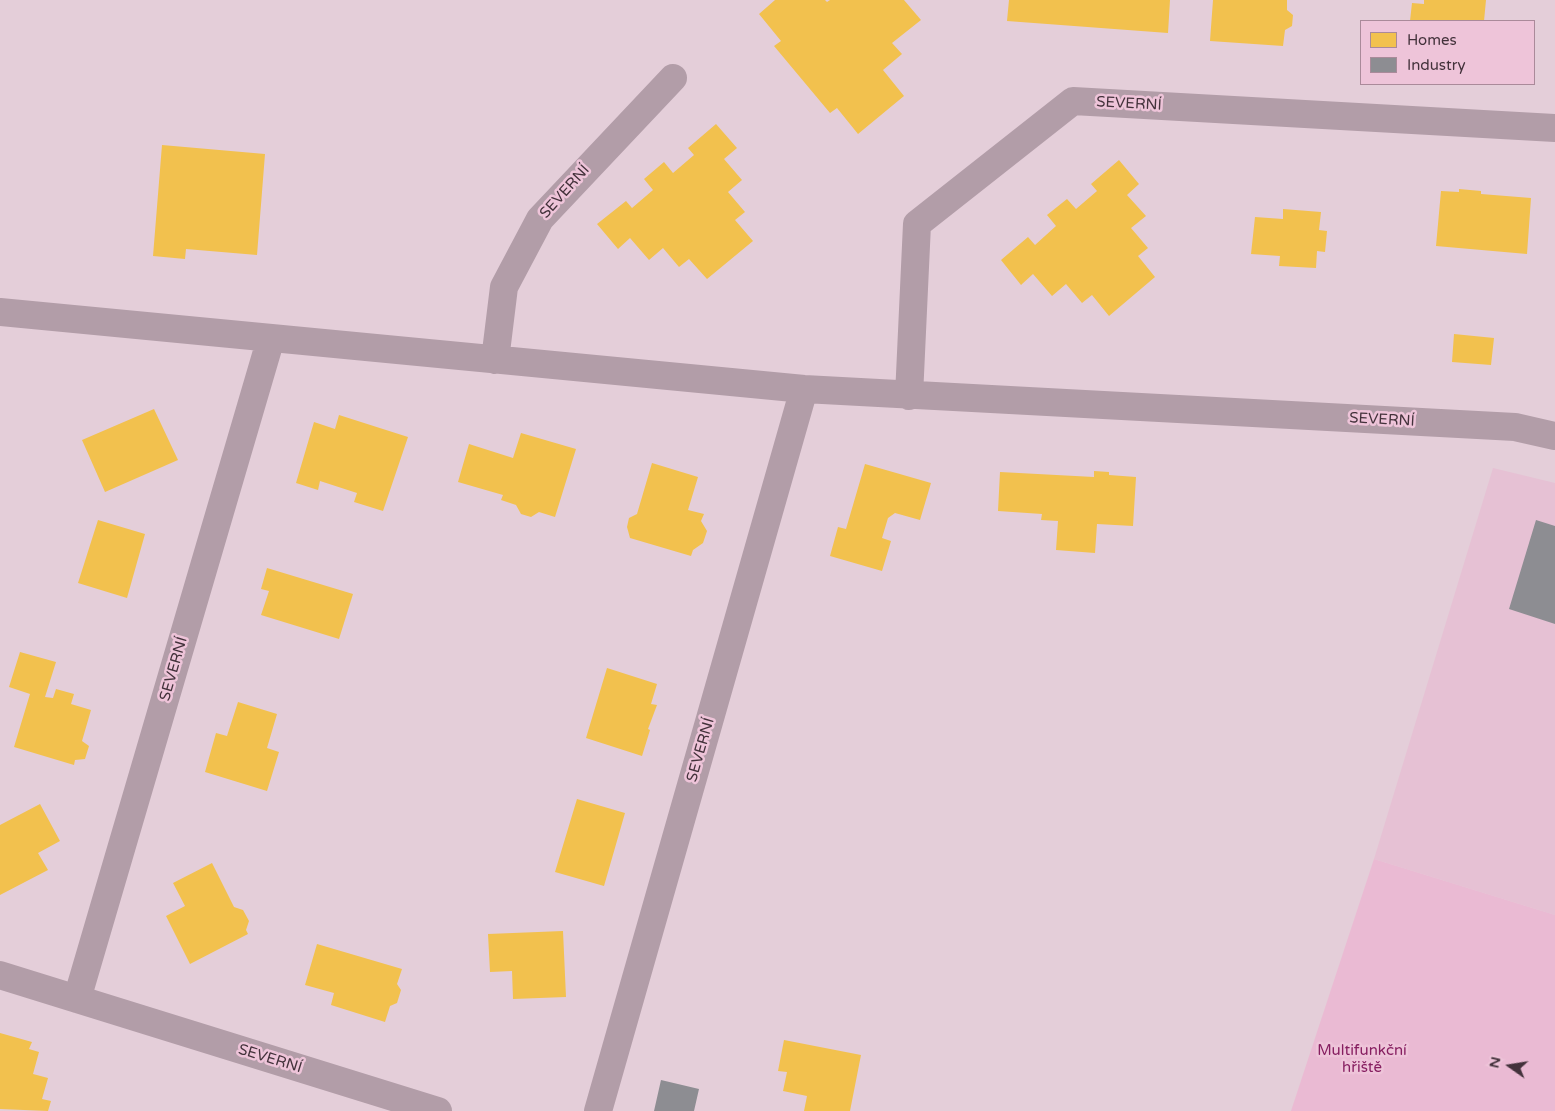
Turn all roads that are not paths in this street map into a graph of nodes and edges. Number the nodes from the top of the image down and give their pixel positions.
1 (672, 78) dead end
2 (1555, 128) edge
3 (0, 312) edge
4 (271, 338) junction
5 (495, 360) junction
6 (804, 389) junction
7 (909, 396) junction
8 (1555, 436) edge
9 (0, 975) edge
10 (77, 999) junction
11 (405, 1106) edge
12 (438, 1111) edge
13 (598, 1111) edge

1 - 5 street, SEVERNÍ
2 - 7 street, SEVERNÍ
3 - 4 street, SEVERNÍ
4 - 5 street, SEVERNÍ
4 - 10 street, SEVERNÍ
5 - 6 street, SEVERNÍ
6 - 7 street, SEVERNÍ
6 - 13 street, SEVERNÍ
7 - 8 street, SEVERNÍ
9 - 10 street, SEVERNÍ
10 - 11 street, SEVERNÍ
11 - 12 street, SEVERNÍ

